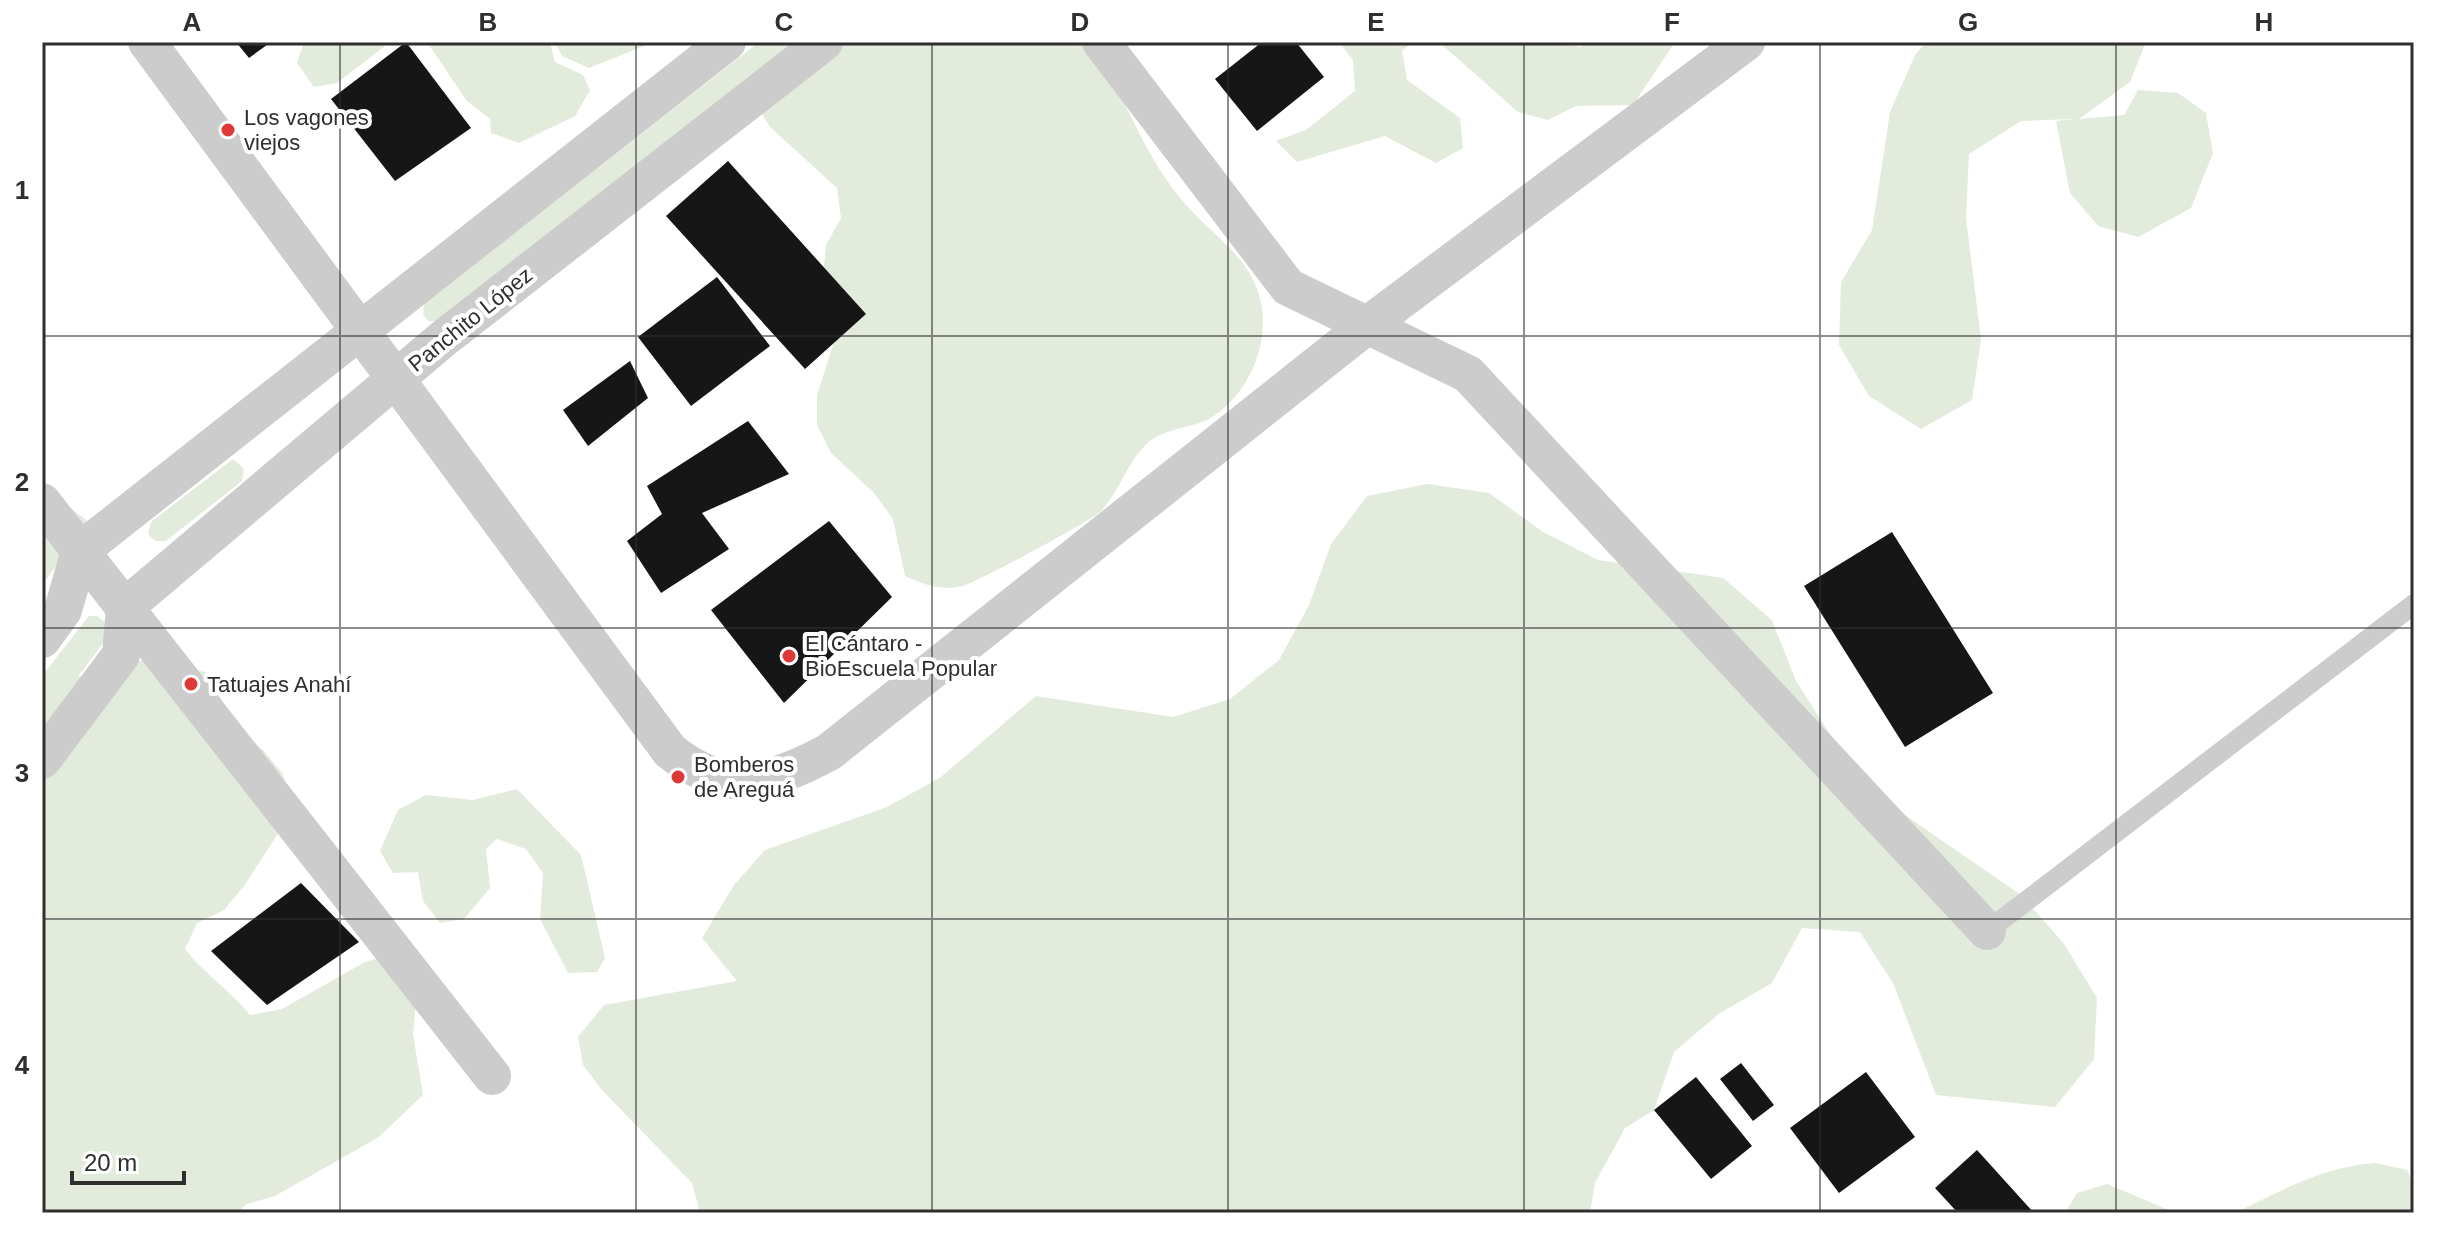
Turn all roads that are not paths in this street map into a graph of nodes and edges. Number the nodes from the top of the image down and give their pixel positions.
1 (147, 42) edge
2 (727, 42) edge
3 (824, 42) edge
4 (1101, 42) edge
5 (1746, 42) edge
6 (1365, 327) junction
7 (359, 330) junction
8 (396, 379) junction
9 (42, 502) edge
10 (80, 551) junction
11 (2414, 604) edge
12 (125, 607) junction
13 (52, 624) edge
14 (42, 760) edge
15 (1987, 931) joint
16 (492, 1076) dead end

1 - 7 street
2 - 7 street
3 - 8 street, Panchito López
4 - 6 street
5 - 6 street
6 - 8 street
6 - 15 street
7 - 8 street
7 - 10 street
8 - 12 street, Panchito López
9 - 10 street
10 - 12 street
10 - 13 street
11 - 15 lane
12 - 14 street
12 - 16 street

